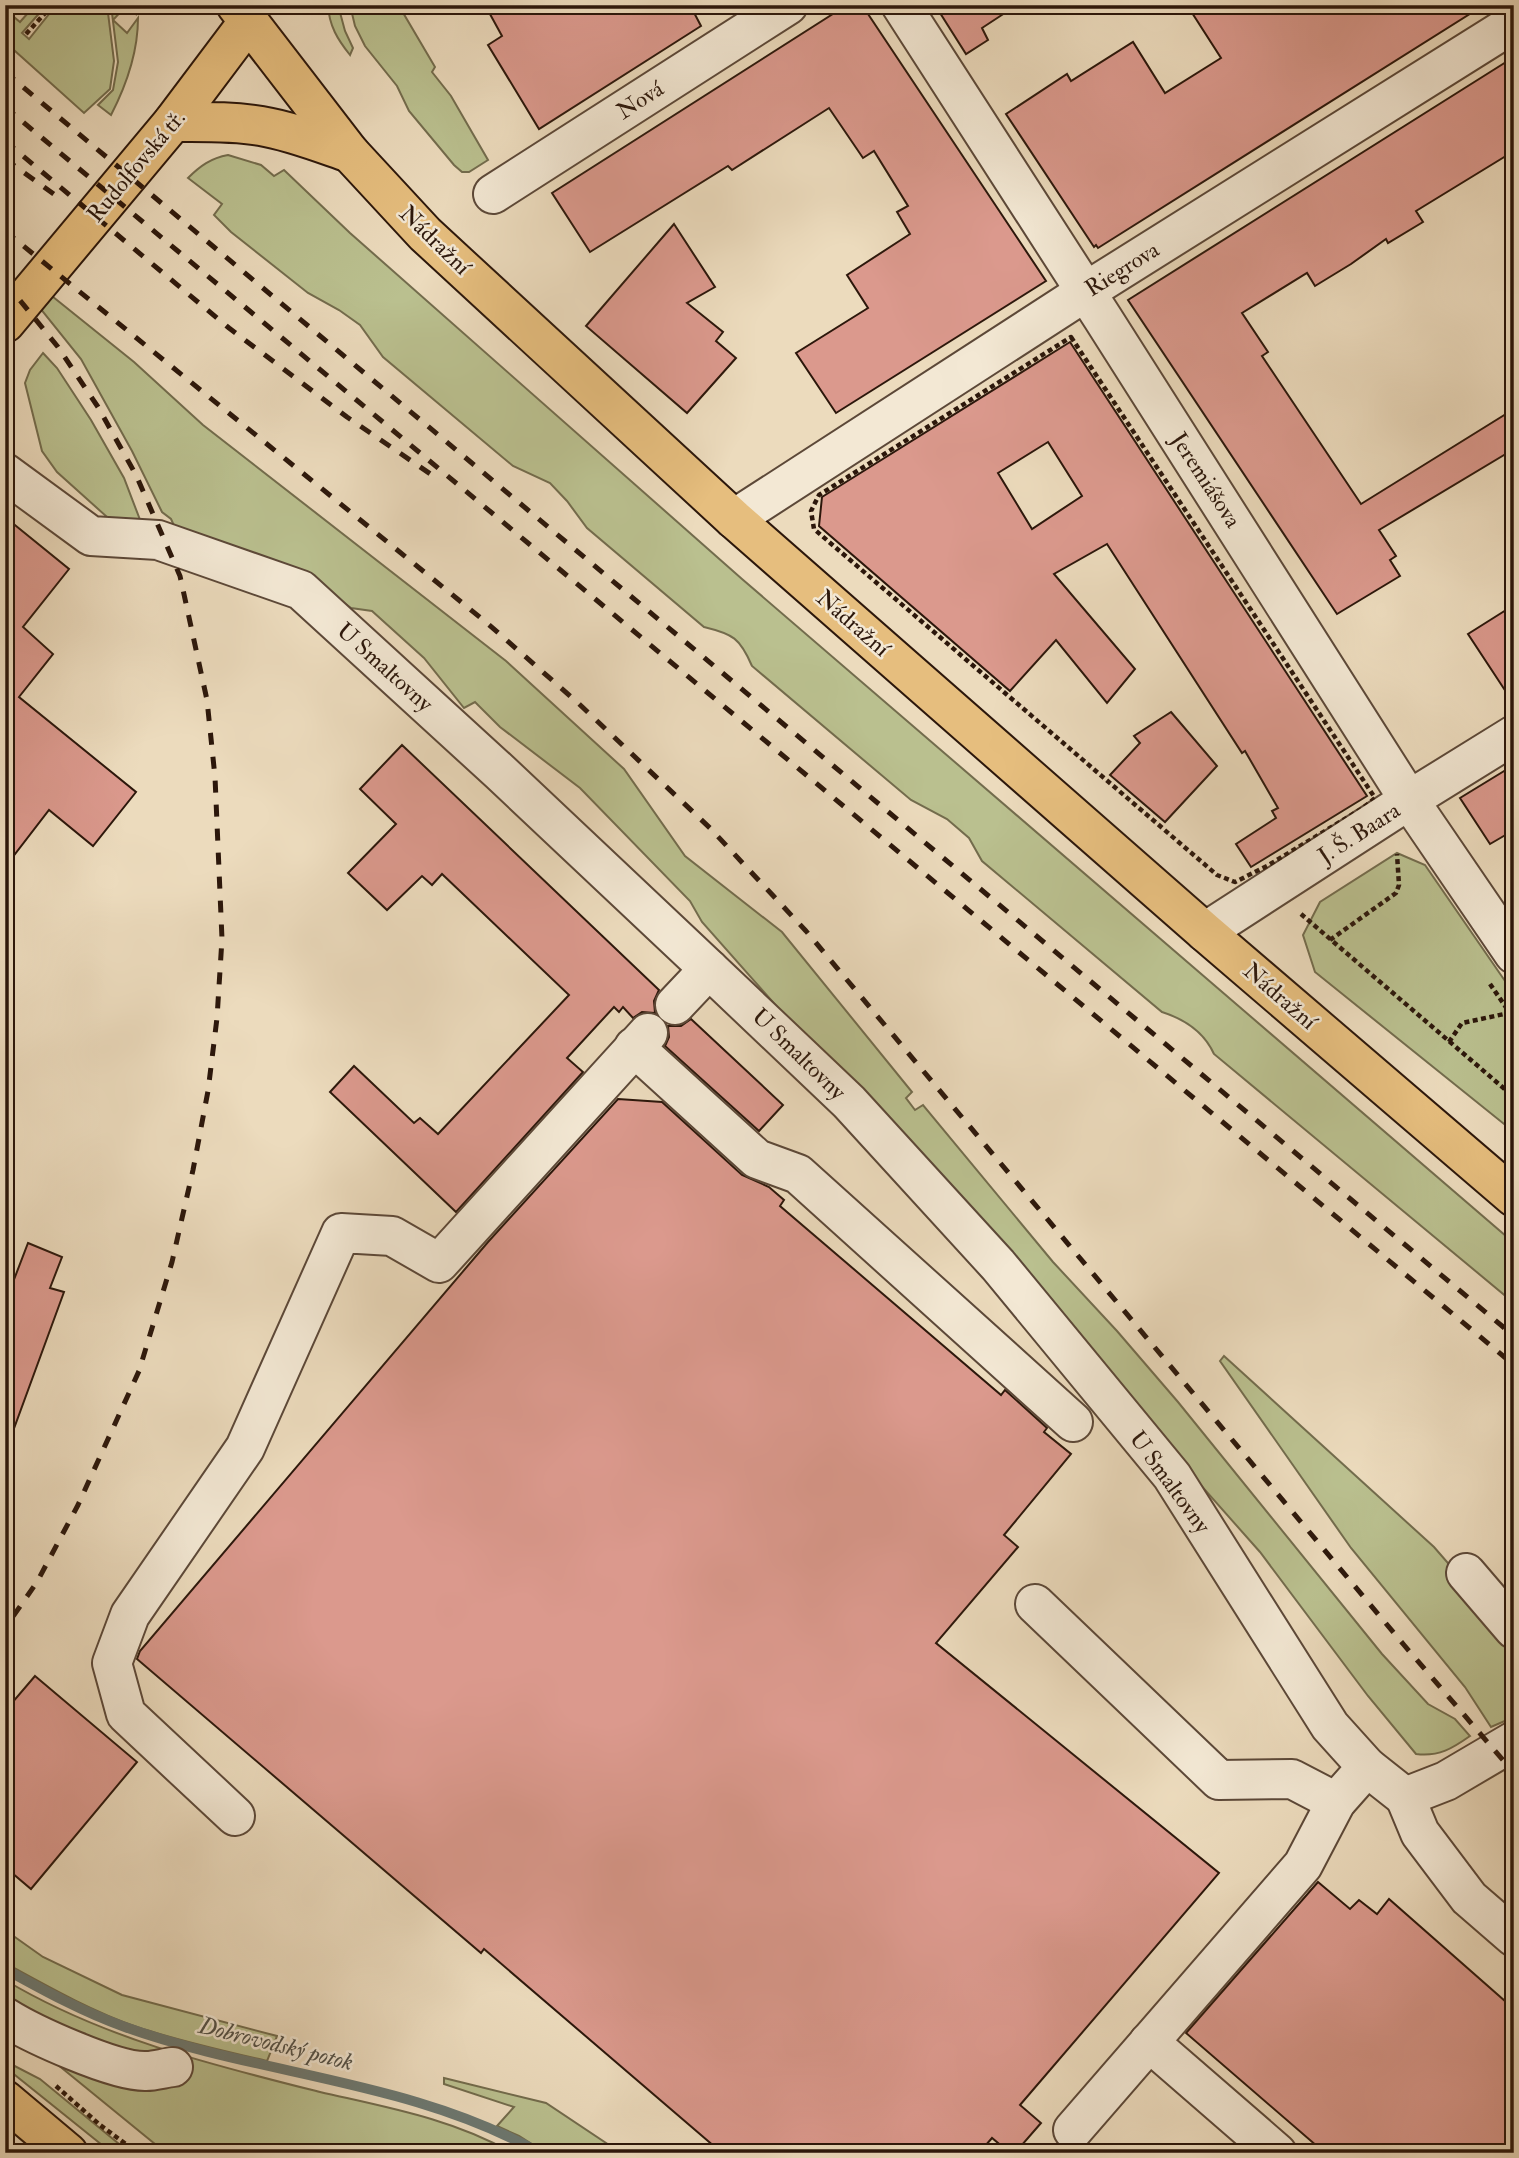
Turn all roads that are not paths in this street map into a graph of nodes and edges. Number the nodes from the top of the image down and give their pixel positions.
1 (788, 5) edge
2 (901, 5) edge
3 (250, 11) edge
4 (1514, 23) edge
5 (173, 122) junction
6 (350, 153) junction
7 (493, 194) dead end
8 (1085, 292) junction
9 (5, 323) edge
10 (5, 473) edge
11 (734, 519) junction
12 (1514, 735) edge
13 (1409, 800) junction
14 (1205, 932) junction
15 (1514, 954) edge
16 (709, 969) junction
17 (675, 1004) dead end
18 (1514, 1196) edge
19 (1073, 1422) dead end
20 (1466, 1573) dead end
21 (1035, 1604) dead end
22 (1514, 1629) edge
23 (1514, 1741) edge
24 (1367, 1767) junction
25 (1405, 1797) junction
26 (1336, 1802) junction
27 (235, 1816) dead end
28 (1514, 1937) edge
29 (5, 2017) edge
30 (1149, 2042) junction
31 (173, 2067) dead end
32 (5, 2100) edge
33 (1073, 2130) dead end
34 (68, 2153) edge
35 (1277, 2153) edge

1 - 7 street, Nová
2 - 8 street, Jeremiášova
3 - 5 main road, Rudolfovská tř.
3 - 6 main road, Nádražní
4 - 8 street, Riegrova
5 - 6 main road
5 - 9 main road, Rudolfovská tř.
6 - 11 main road, Nádražní
8 - 11 street, Riegrova
8 - 13 street, Jeremiášova
10 - 16 street, U Smaltovny
11 - 14 main road, Nádražní
12 - 13 street, J. Š. Baara
13 - 14 street, J. Š. Baara
13 - 15 street, Jeremiášova
14 - 18 main road, Nádražní
16 - 17 street
16 - 24 street, U Smaltovny
19 - 27 street
20 - 22 street
21 - 26 street
23 - 25 street
24 - 25 street, U Smaltovny
24 - 26 street
25 - 28 street
26 - 30 street
29 - 31 street
30 - 33 street
30 - 35 street
32 - 34 main road

